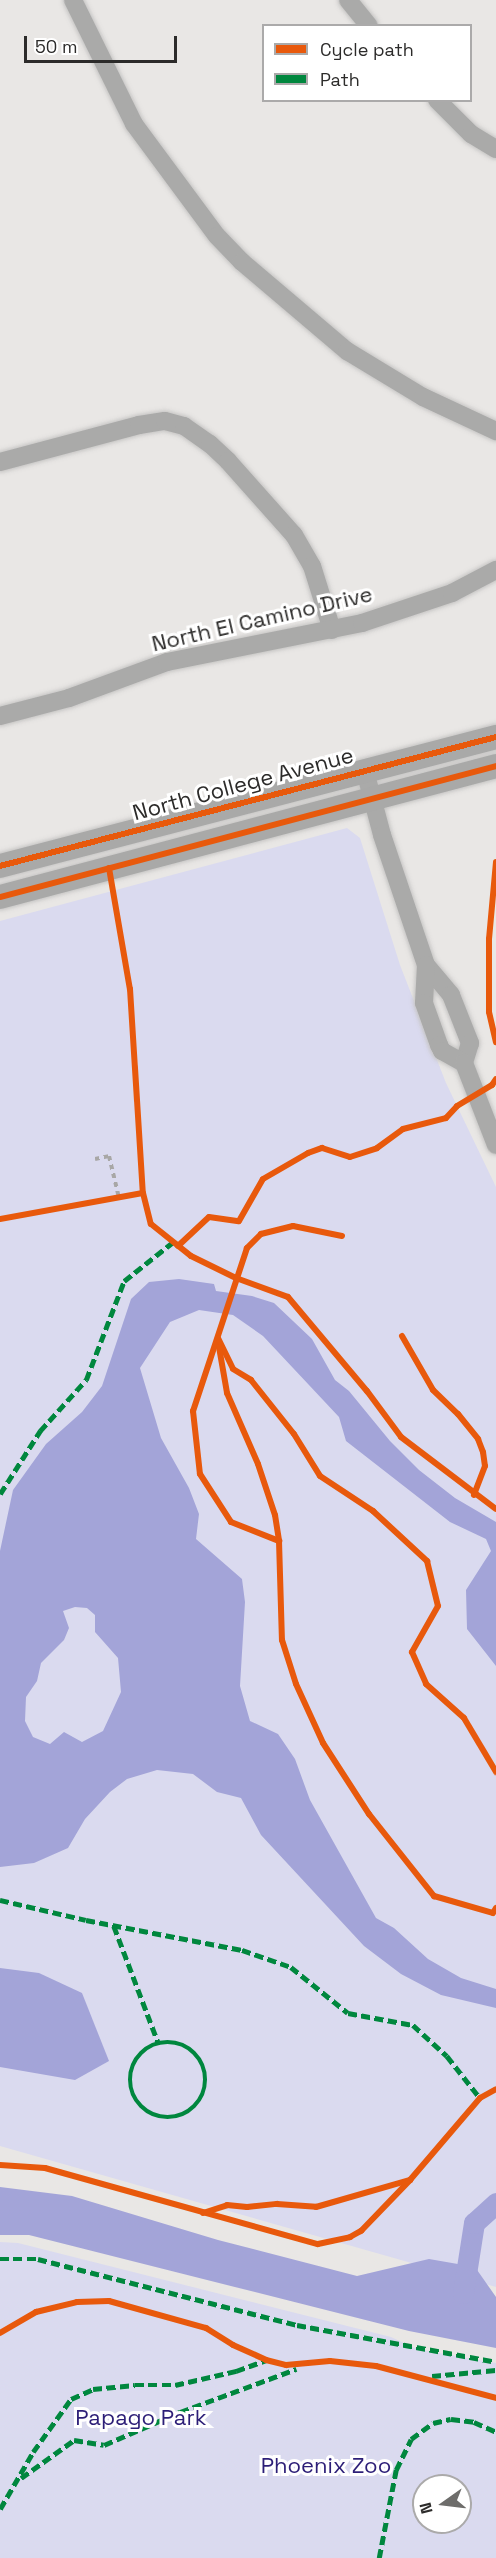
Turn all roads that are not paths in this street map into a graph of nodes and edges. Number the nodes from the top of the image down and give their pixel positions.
1 (73, 0) edge
2 (348, 0) edge
3 (367, 24) edge
4 (439, 102) edge
5 (496, 149) edge
6 (496, 431) edge
7 (0, 462) edge
8 (496, 570) edge
9 (332, 630) junction
10 (0, 716) edge
11 (496, 737) edge
12 (496, 766) edge
13 (365, 771) junction
14 (372, 798) junction
15 (0, 866) edge
16 (0, 897) edge
17 (426, 965) junction
18 (464, 1064) junction
19 (496, 1145) edge

1 - 6 street
2 - 3 street
4 - 5 street
7 - 9 street
8 - 9 street, North El Camino Drive
9 - 10 street, North El Camino Drive
11 - 13 street, North College Avenue
12 - 14 street, North College Avenue
13 - 14 street
13 - 15 street, North College Avenue
14 - 16 street, North College Avenue
14 - 17 street
17 - 18 street
17 - 18 street
18 - 19 street

